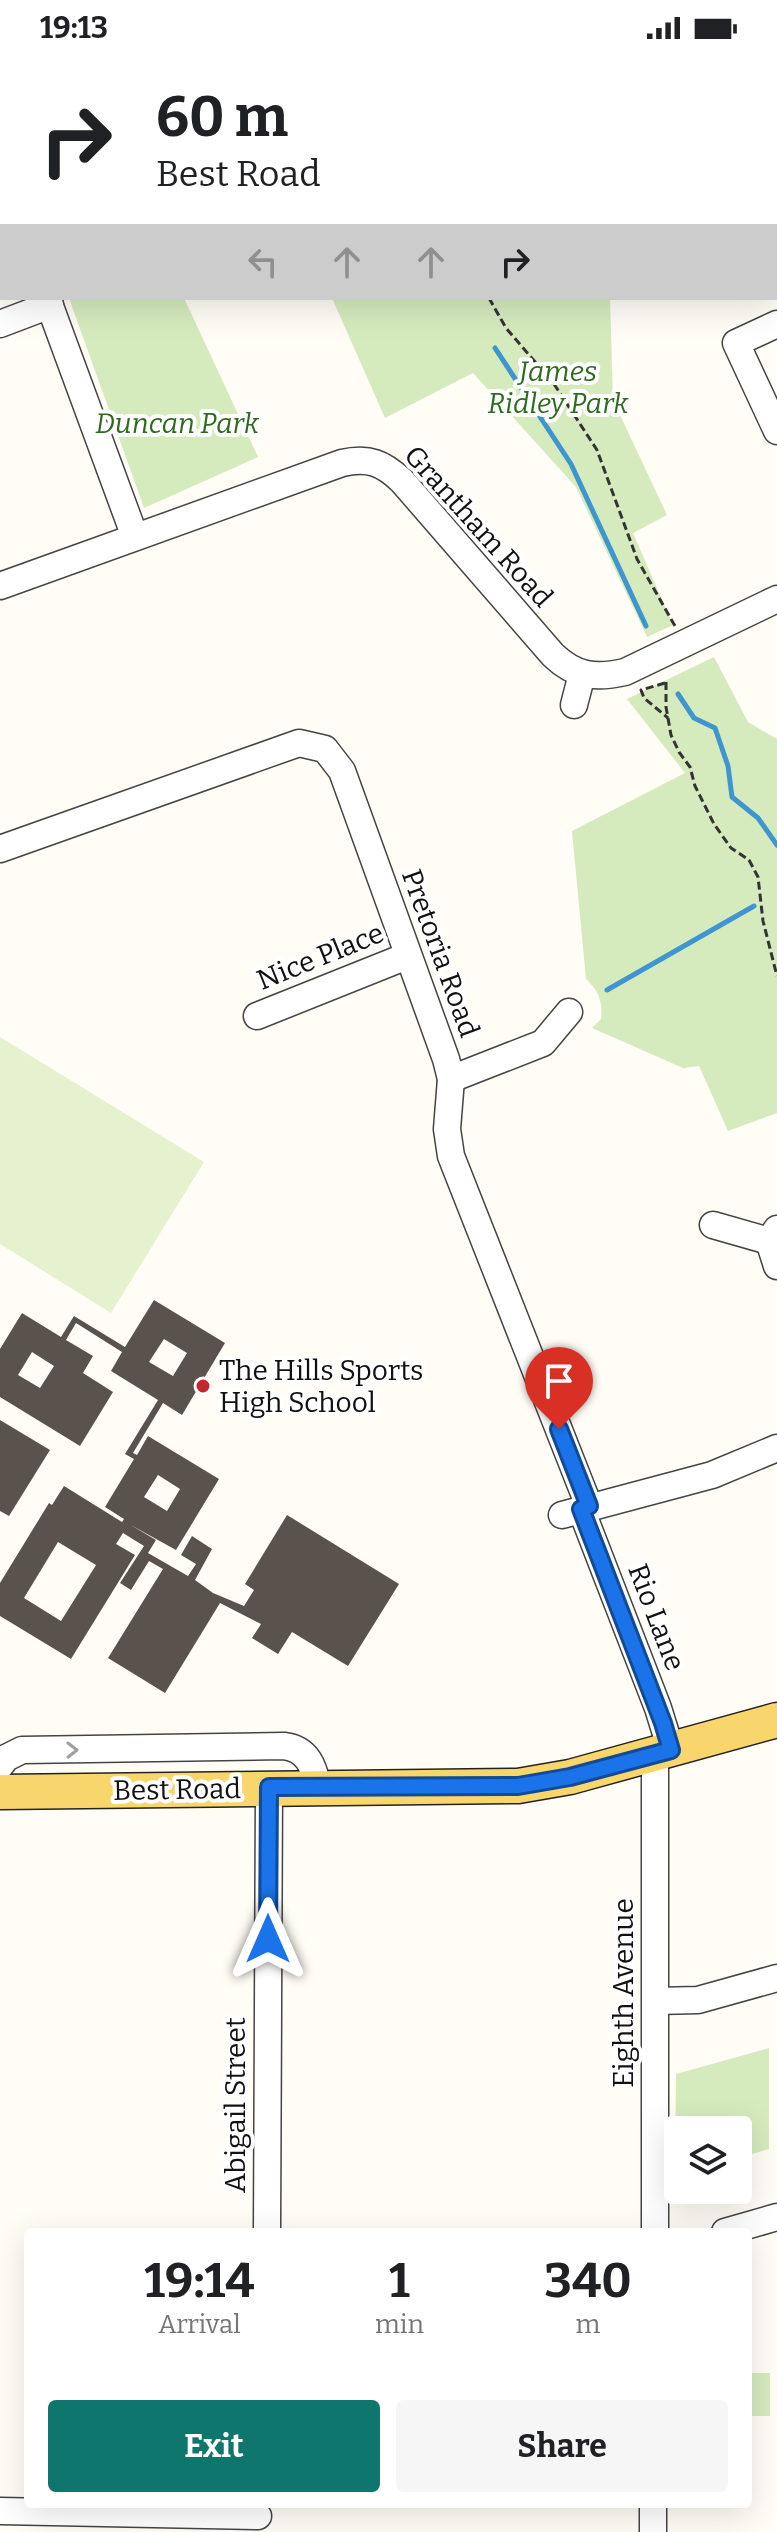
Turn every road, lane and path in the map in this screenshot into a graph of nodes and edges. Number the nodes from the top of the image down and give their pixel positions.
1 (490, 300) edge
2 (48, 301) edge
3 (0, 324) edge
4 (777, 324) edge
5 (777, 431) edge
6 (135, 537) junction
7 (0, 586) edge
8 (777, 599) edge
9 (684, 643) junction
10 (654, 658) junction
11 (582, 674) junction
12 (666, 682) junction
13 (574, 705) dead end
14 (668, 718) junction
15 (0, 849) edge
16 (407, 956) junction
17 (777, 976) edge
18 (569, 1012) dead end
19 (257, 1016) dead end
20 (451, 1079) junction
21 (713, 1225) dead end
22 (774, 1245) edge
23 (777, 1448) edge
24 (577, 1510) junction
25 (777, 1720) edge
26 (663, 1752) junction
27 (0, 1766) edge
28 (269, 1787) junction
29 (318, 1788) junction
30 (0, 1792) edge
31 (777, 1978) edge
32 (656, 2001) junction
33 (777, 2217) edge
34 (267, 2228) edge
35 (655, 2228) edge
36 (739, 2228) edge
37 (653, 2508) edge
38 (0, 2511) edge
39 (258, 2517) edge
40 (653, 2532) edge

1 - 9 path
2 - 3 street
2 - 6 street
4 - 5 street
6 - 7 street, Grantham Road
6 - 11 street, Grantham Road
8 - 9 street
9 - 10 street
10 - 11 street
10 - 12 path
11 - 13 street
12 - 14 path
12 - 14 path
14 - 17 path
15 - 16 street, Pretoria Road
16 - 19 street, Nice Place
16 - 20 street, Pretoria Road
18 - 20 street
20 - 24 street, Pretoria Road
21 - 22 street
23 - 24 street
24 - 26 street, Rio Lane
25 - 26 main road, Best Road
26 - 29 main road, Best Road
26 - 32 street, Eighth Avenue
27 -> 29 street
28 - 29 main road, Best Road
28 - 30 main road, Best Road
28 - 34 street, Abigail Street
31 - 32 street
32 - 35 street, Eighth Avenue
33 - 36 street
37 - 40 street
38 - 39 street

